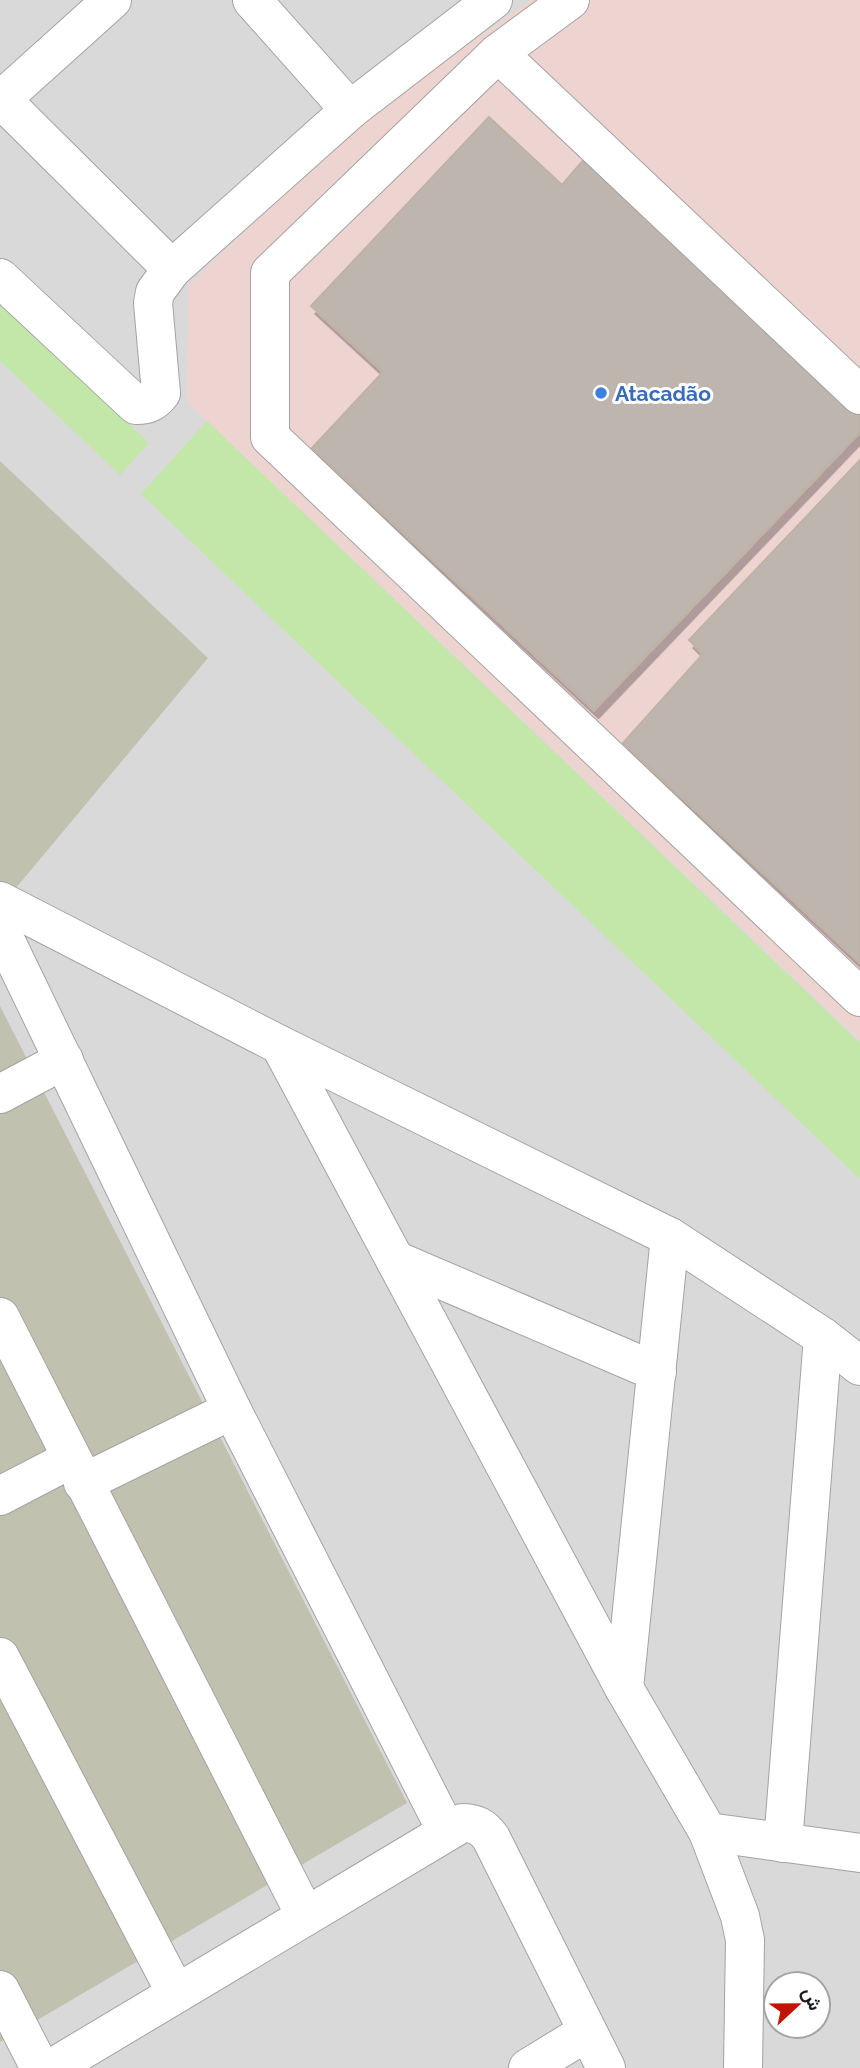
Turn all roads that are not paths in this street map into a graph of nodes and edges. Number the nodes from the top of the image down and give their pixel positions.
1 (112, 0) edge
2 (252, 0) edge
3 (493, 0) edge
4 (570, 0) edge
5 (452, 11) edge
6 (498, 53) junction
7 (1, 99) edge
8 (350, 110) junction
9 (172, 269) junction
10 (0, 278) edge
11 (860, 395) edge
12 (0, 901) edge
13 (0, 929) edge
14 (860, 997) edge
15 (280, 1045) junction
16 (64, 1060) junction
17 (0, 1094) edge
18 (670, 1237) junction
19 (395, 1260) junction
20 (0, 1317) edge
21 (823, 1338) junction
22 (860, 1366) edge
23 (657, 1372) junction
24 (232, 1410) junction
25 (77, 1471) junction
26 (0, 1496) edge
27 (0, 1657) edge
28 (624, 1688) junction
29 (446, 1830) junction
30 (708, 1832) junction
31 (783, 1843) junction
32 (860, 1853) edge
33 (305, 1915) junction
34 (0, 1990) edge
35 (176, 1993) junction
36 (587, 2032) junction
37 (40, 2068) edge
38 (52, 2068) edge
39 (528, 2068) edge
40 (606, 2068) edge
41 (743, 2068) edge

1 - 7 street
2 - 8 street
3 - 5 street
4 - 6 street
5 - 8 street
6 - 11 street
6 - 14 street
7 - 9 street
8 - 9 street
9 - 10 street
12 - 15 street
13 - 16 street
15 - 18 street
15 - 19 street
16 - 17 street
16 - 24 street
18 - 21 street
18 - 23 street
19 - 23 street
19 - 28 street
20 - 25 street
21 - 22 street
21 - 31 street
23 - 28 street
24 - 25 street
24 - 29 street
25 - 26 street
25 - 33 street
27 - 35 street
28 - 30 street
29 - 33 street
29 - 36 street
30 - 31 street
30 - 41 street
31 - 32 street
33 - 35 street
34 - 37 street
35 - 38 street
36 - 39 street
36 - 40 street

